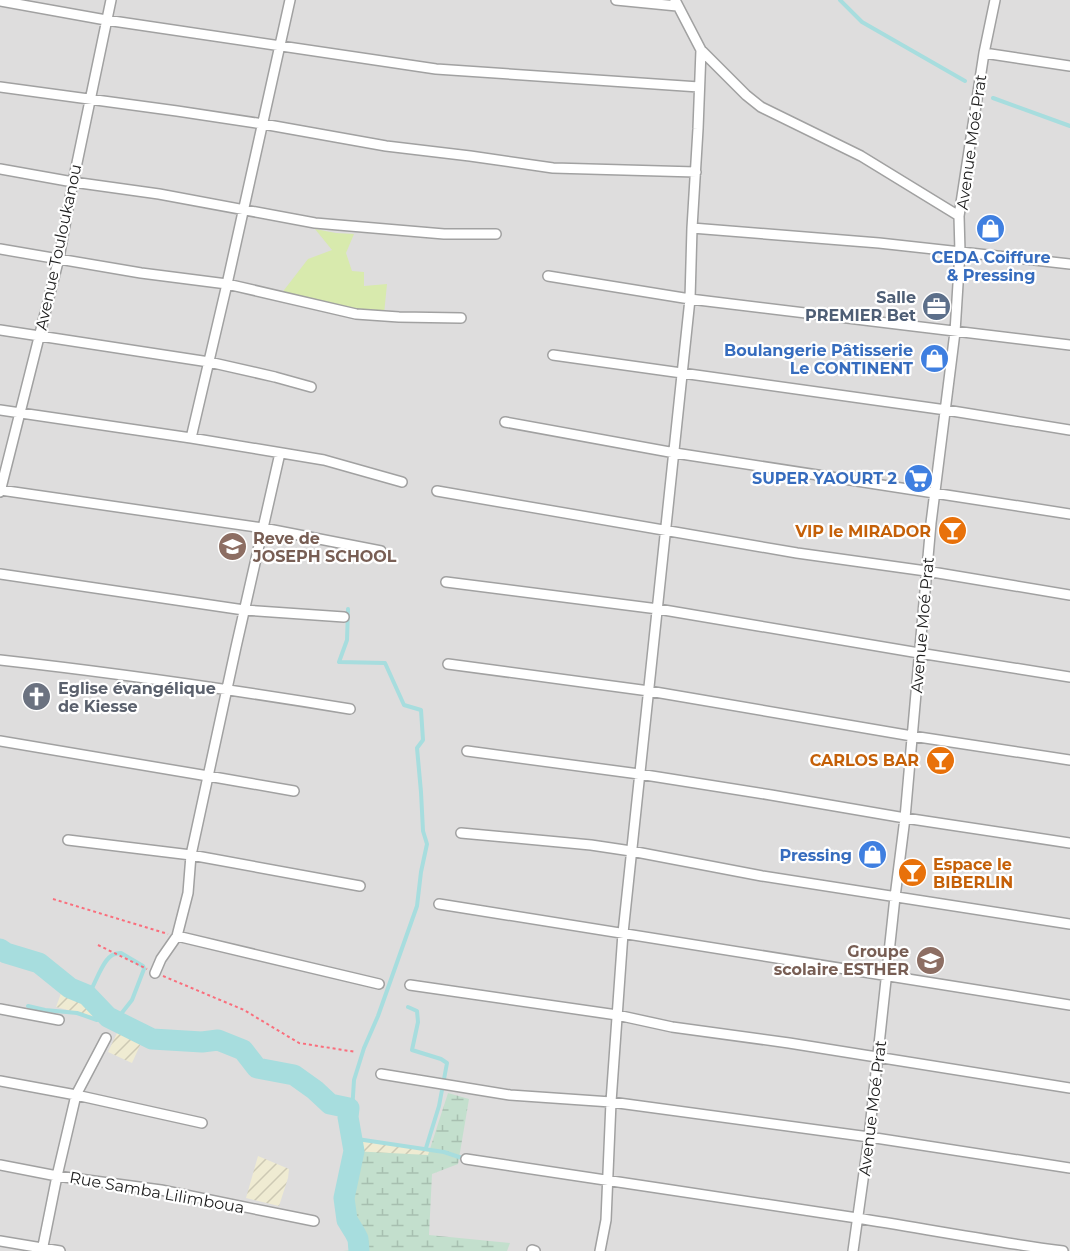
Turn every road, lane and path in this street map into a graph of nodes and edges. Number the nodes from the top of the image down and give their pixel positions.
1 (111, 0) edge
2 (290, 0) edge
3 (616, 0) edge
4 (995, 0) edge
5 (0, 1) edge
6 (676, 3) edge
7 (106, 20) junction
8 (280, 47) junction
9 (701, 50) junction
10 (984, 52) junction
11 (1070, 66) edge
12 (0, 87) edge
13 (699, 87) junction
14 (89, 100) junction
15 (262, 124) junction
16 (0, 169) edge
17 (696, 172) junction
18 (73, 182) junction
19 (243, 210) junction
20 (959, 216) junction
21 (692, 228) junction
22 (496, 234) dead end
23 (0, 249) edge
24 (960, 252) junction
25 (59, 258) junction
26 (1070, 264) edge
27 (548, 276) dead end
28 (227, 285) junction
29 (690, 300) junction
30 (462, 318) dead end
31 (0, 330) edge
32 (956, 332) junction
33 (39, 337) junction
34 (1070, 345) edge
35 (553, 355) dead end
36 (208, 362) junction
37 (683, 374) junction
38 (311, 387) dead end
39 (0, 410) edge
40 (946, 410) junction
41 (20, 412) junction
42 (505, 422) dead end
43 (1070, 430) edge
44 (191, 438) junction
45 (280, 453) junction
46 (675, 453) junction
47 (402, 482) dead end
48 (0, 491) edge
49 (437, 492) dead end
50 (935, 494) junction
51 (1070, 514) edge
52 (263, 528) junction
53 (666, 531) junction
54 (381, 551) dead end
55 (926, 571) junction
56 (0, 574) edge
57 (446, 582) dead end
58 (1070, 595) edge
59 (658, 609) junction
60 (244, 610) junction
61 (344, 617) dead end
62 (919, 653) junction
63 (0, 660) edge
64 (448, 664) dead end
65 (1070, 677) edge
66 (227, 689) junction
67 (649, 691) junction
68 (350, 709) dead end
69 (912, 736) junction
70 (0, 741) edge
71 (467, 751) dead end
72 (1070, 760) edge
73 (639, 774) junction
74 (208, 776) junction
75 (294, 791) dead end
76 (905, 818) junction
77 (461, 832) dead end
78 (68, 840) dead end
79 (1070, 843) edge
80 (631, 851) junction
81 (191, 855) junction
82 (360, 886) dead end
83 (895, 897) junction
84 (53, 899) dead end
85 (439, 904) dead end
86 (1070, 924) edge
87 (623, 933) junction
88 (177, 936) junction
89 (98, 945) dead end
90 (155, 973) junction
91 (886, 976) junction
92 (380, 984) dead end
93 (410, 985) dead end
94 (1070, 1005) edge
95 (0, 1009) edge
96 (617, 1015) junction
97 (59, 1020) dead end
98 (106, 1038) dead end
99 (356, 1052) dead end
100 (878, 1057) junction
101 (381, 1074) dead end
102 (0, 1081) edge
103 (1070, 1088) edge
104 (76, 1095) junction
105 (611, 1102) junction
106 (202, 1123) dead end
107 (869, 1137) junction
108 (466, 1158) dead end
109 (0, 1166) edge
110 (1070, 1168) edge
111 (57, 1176) junction
112 (608, 1181) junction
113 (858, 1218) junction
114 (314, 1221) dead end
115 (0, 1241) edge
116 (42, 1249) edge
117 (60, 1251) edge
118 (600, 1251) edge
119 (854, 1251) edge
120 (1063, 1251) edge

1 - 7 street, Avenue Touloukanou
2 - 8 street
3 - 6 street
4 - 10 street, Avenue Moé Prat
5 - 7 street
6 - 9 street
7 - 8 street
7 - 14 street, Avenue Touloukanou
8 - 13 street
8 - 15 street
9 - 13 street
9 - 20 street
10 - 11 street
10 - 20 street, Avenue Moé Prat
12 - 14 street
13 - 17 street
14 - 15 street
14 - 18 street, Avenue Touloukanou
15 - 17 street
15 - 19 street
16 - 18 street
17 - 21 street
18 - 19 street
18 - 25 street, Avenue Touloukanou
19 - 22 street
19 - 28 street
20 - 24 street, Avenue Moé Prat
21 - 24 street
21 - 29 street
23 - 25 street
24 - 26 street
24 - 32 street, Avenue Moé Prat
25 - 28 street
25 - 33 street, Avenue Touloukanou
27 - 29 street
28 - 30 street
28 - 36 street
29 - 32 street
29 - 37 street
31 - 33 street
32 - 34 street
32 - 40 street, Avenue Moé Prat
33 - 36 street
33 - 41 street, Avenue Touloukanou
35 - 37 street
36 - 38 street
36 - 44 street
37 - 40 street
37 - 46 street
39 - 41 street
40 - 43 street
40 - 50 street, Avenue Moé Prat
41 - 44 street
41 - 48 street, Avenue Touloukanou
42 - 46 street
44 - 45 street
45 - 47 street
45 - 52 street
46 - 50 street
46 - 53 street
48 - 52 street
49 - 53 street
50 - 51 street
50 - 55 street, Avenue Moé Prat
52 - 54 street
52 - 60 street
53 - 55 street
53 - 59 street
55 - 58 street
55 - 62 street, Avenue Moé Prat
56 - 60 street
57 - 59 street
59 - 62 street
59 - 67 street
60 - 61 street
60 - 66 street
62 - 65 street
62 - 69 street, Avenue Moé Prat
63 - 66 street
64 - 67 street
66 - 68 street
66 - 74 street
67 - 69 street
67 - 73 street
69 - 72 street
69 - 76 street, Avenue Moé Prat
70 - 74 street
71 - 73 street
73 - 76 street
73 - 80 street
74 - 75 street
74 - 81 street
76 - 79 street
76 - 83 street, Avenue Moé Prat
77 - 80 street
78 - 81 street
80 - 83 street
80 - 87 street
81 - 82 street
81 - 88 street
83 - 86 street
83 - 91 street, Avenue Moé Prat
84 - 88 path
85 - 87 street
87 - 91 street
87 - 96 street
88 - 90 street
88 - 92 street
89 - 90 path
90 - 99 path
91 - 94 street
91 - 100 street, Avenue Moé Prat
93 - 96 street
95 - 97 street
96 - 100 street
96 - 105 street
98 - 104 street
100 - 103 street
100 - 107 street, Avenue Moé Prat
101 - 105 street
102 - 104 street
104 - 106 street
104 - 111 street
105 - 107 street
105 - 112 street
107 - 110 street
107 - 113 street, Avenue Moé Prat
108 - 112 street
109 - 111 street, Rue Samba Lilimboua
111 - 114 street, Rue Samba Lilimboua
111 - 116 street
112 - 113 street
112 - 118 street
113 - 119 street, Avenue Moé Prat
113 - 120 street
115 - 116 street
116 - 117 street

